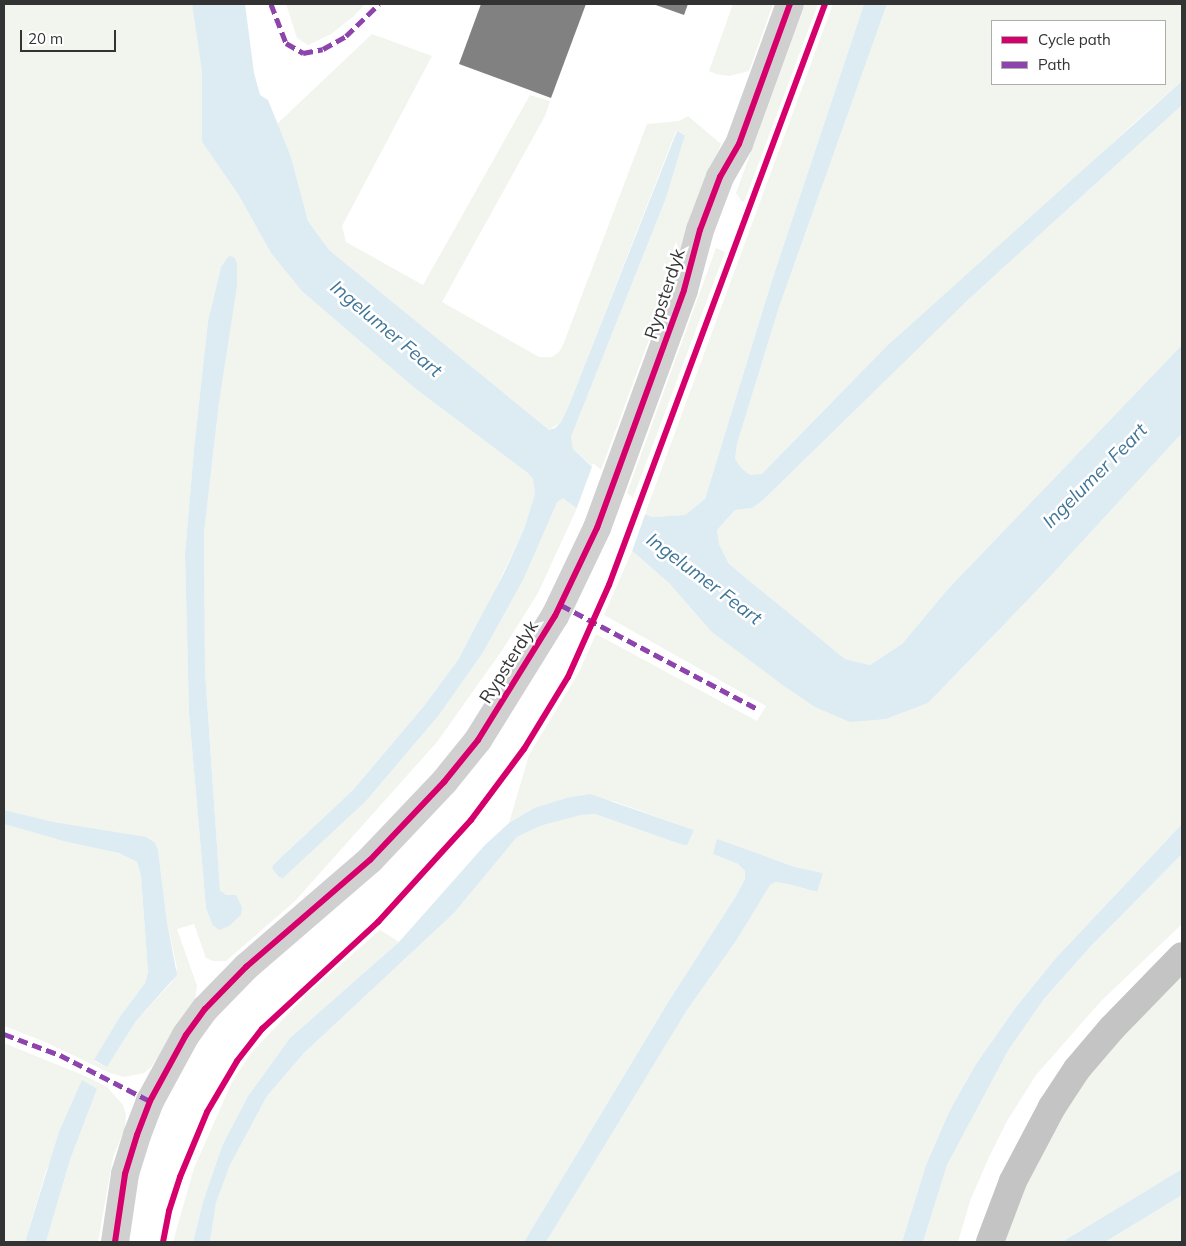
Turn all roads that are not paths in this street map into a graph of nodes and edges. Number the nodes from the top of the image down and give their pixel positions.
1 (790, 4) edge
2 (1182, 956) edge
3 (115, 1242) edge
4 (990, 1242) edge

1 - 3 street, Rypsterdyk
2 - 4 highway

